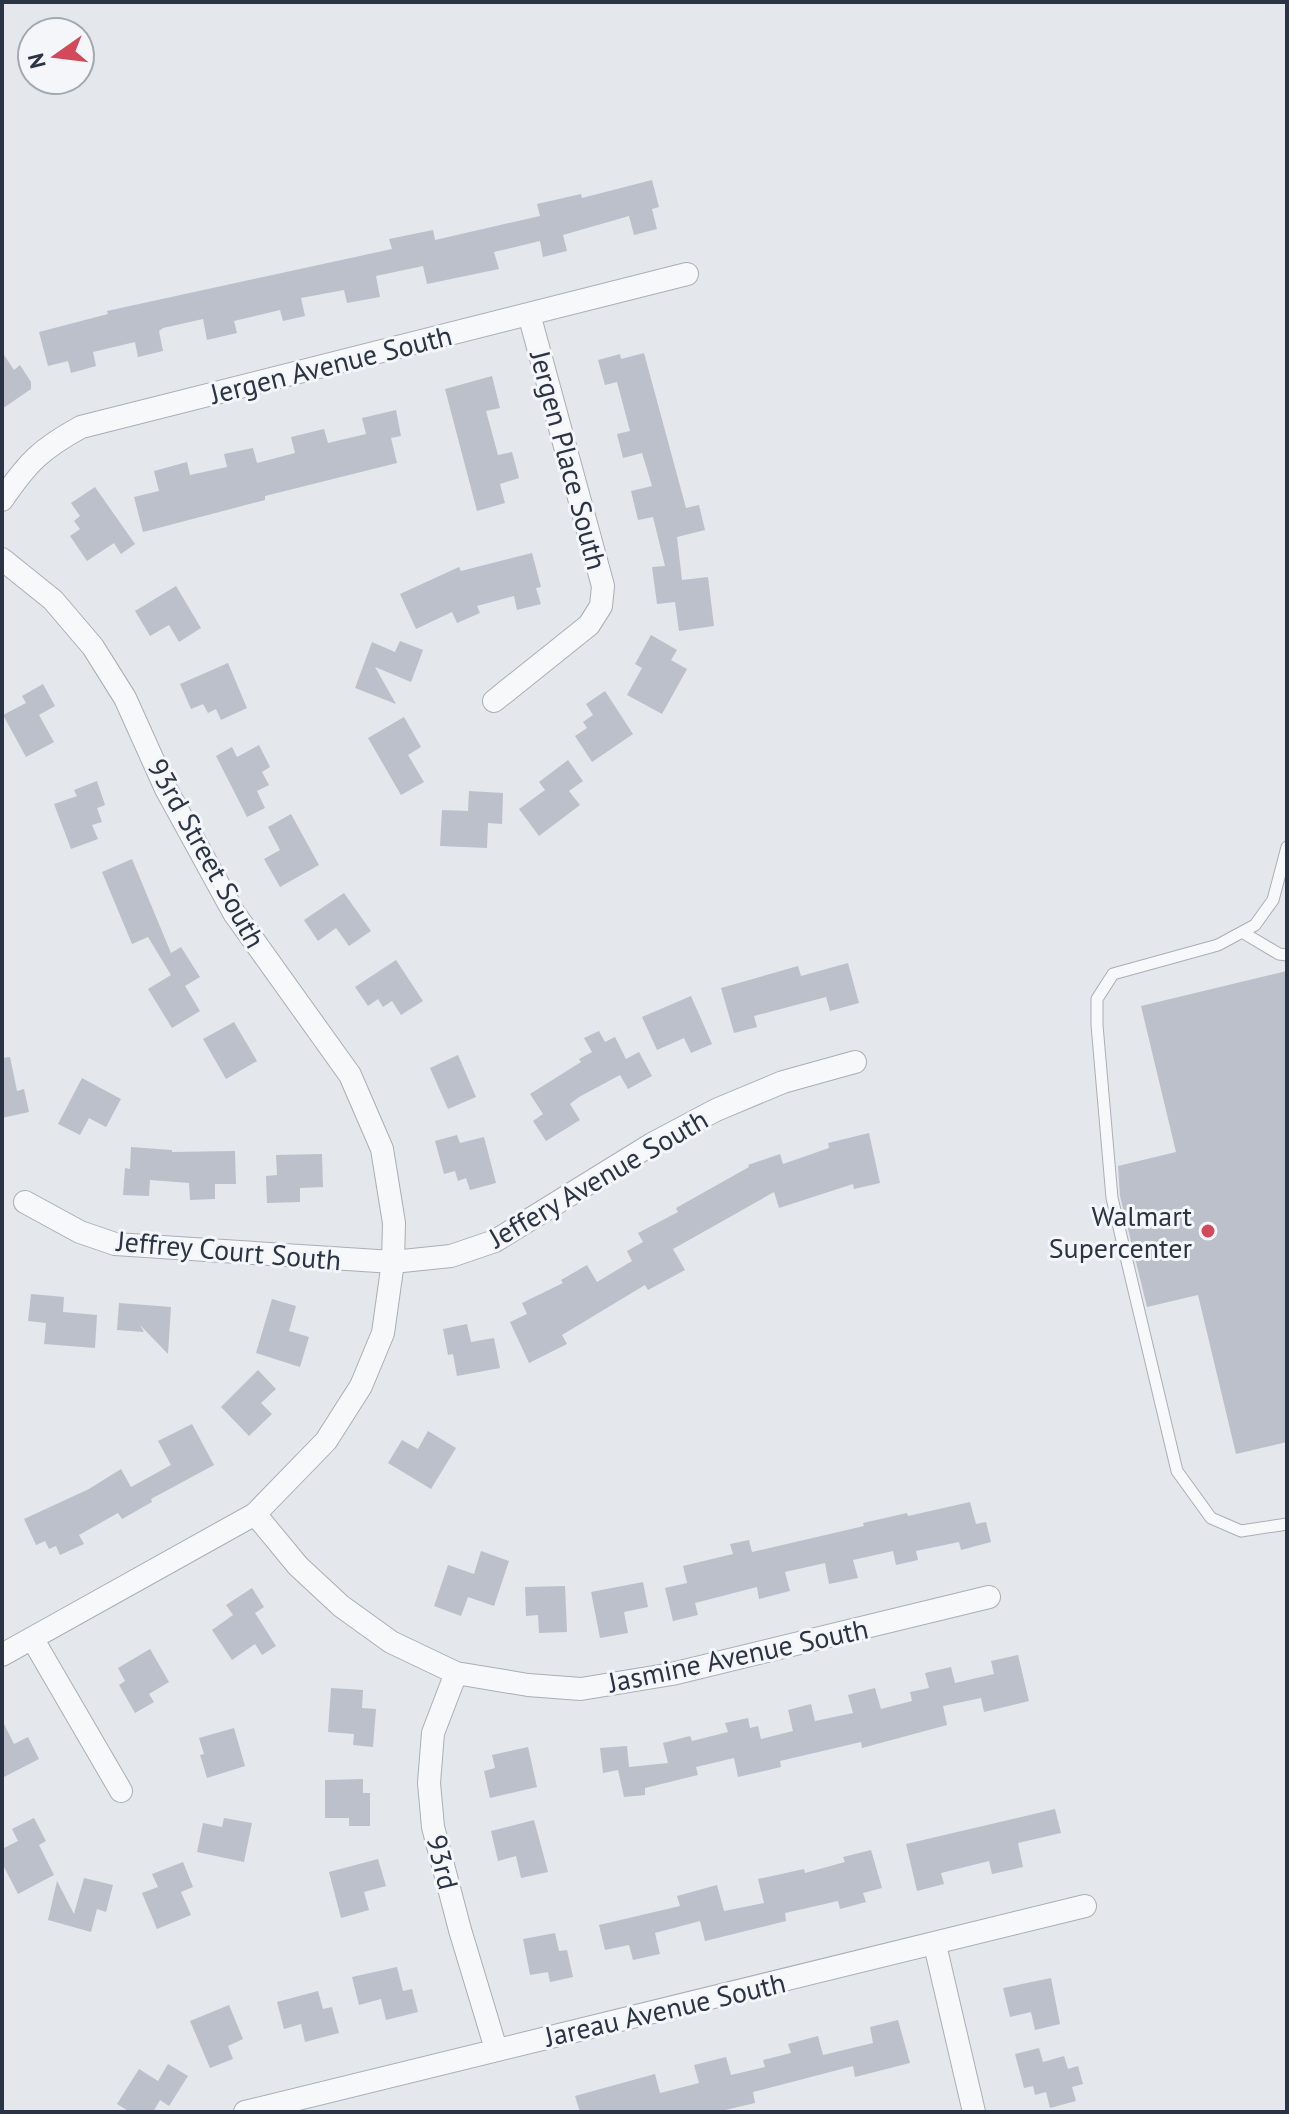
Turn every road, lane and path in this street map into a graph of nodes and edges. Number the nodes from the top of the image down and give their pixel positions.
1 (687, 274) dead end
2 (529, 314) junction
3 (2, 500) edge
4 (2, 559) edge
5 (494, 701) dead end
6 (1287, 847) edge
7 (1242, 932) junction
8 (1287, 955) edge
9 (855, 1062) dead end
10 (25, 1202) dead end
11 (393, 1262) junction
12 (255, 1514) junction
13 (1287, 1524) edge
14 (989, 1597) dead end
15 (32, 1638) junction
16 (2, 1655) edge
17 (456, 1673) junction
18 (121, 1791) dead end
19 (1085, 1906) dead end
20 (935, 1945) junction
21 (496, 2049) junction
22 (245, 2112) edge
23 (974, 2112) edge

1 - 2 street, Jergen Avenue South
2 - 3 street, Jergen Avenue South
2 - 5 street, Jergen Place South
4 - 11 street, 93rd Street South
6 - 7 lane
7 - 8 lane
7 - 13 lane
9 - 11 street, Jeffery Avenue South
10 - 11 street, Jeffrey Court South
11 - 12 street
12 - 15 street
12 - 17 street, Jasmine Avenue South
14 - 17 street, Jasmine Avenue South
15 - 16 street
15 - 18 street
17 - 21 street, 93rd
19 - 20 street, Jareau Avenue South
20 - 21 street, Jareau Avenue South
20 - 23 street
21 - 22 street, Jareau Avenue South

